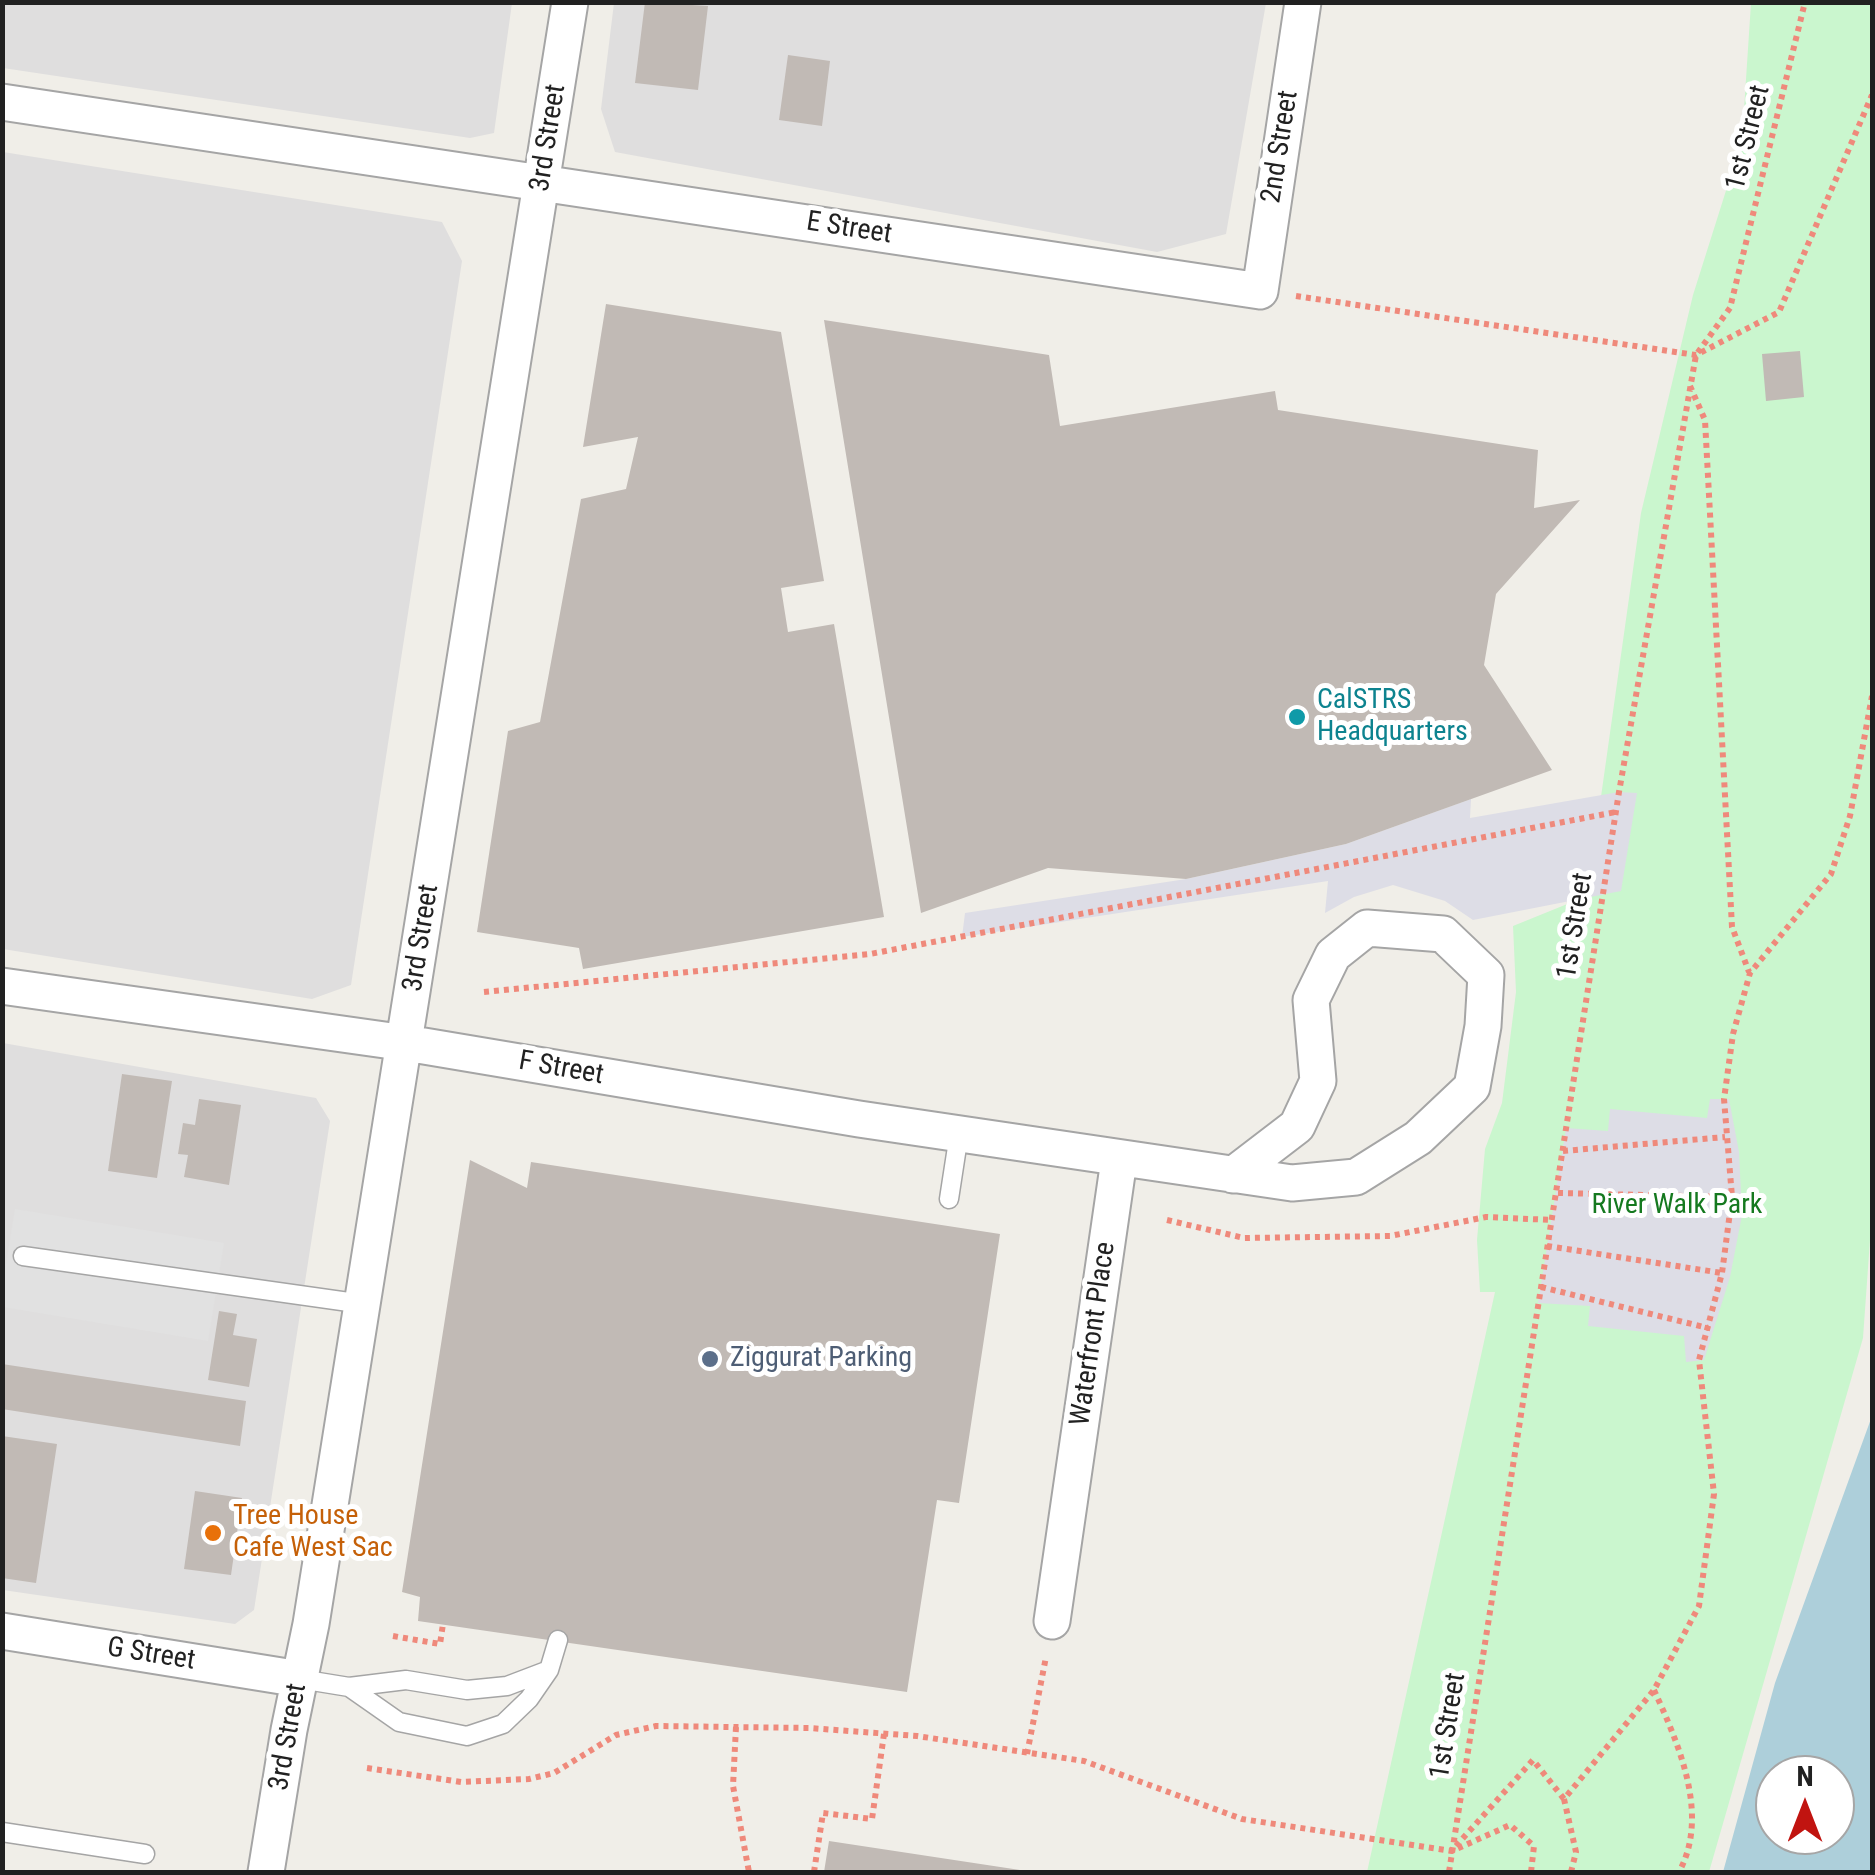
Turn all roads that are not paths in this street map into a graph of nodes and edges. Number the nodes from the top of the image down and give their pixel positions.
1 (570, 2) edge
2 (1303, 2) edge
3 (2, 102) edge
4 (543, 183) junction
5 (1260, 290) joint
6 (2, 986) edge
7 (406, 1043) junction
8 (959, 1134) junction
9 (1119, 1160) junction
10 (1232, 1176) junction
11 (949, 1199) dead end
12 (23, 1256) dead end
13 (364, 1304) junction
14 (1052, 1621) road end
15 (2, 1632) edge
16 (558, 1640) dead end
17 (549, 1670) junction
18 (300, 1679) junction
19 (349, 1687) junction
20 (2, 1832) edge
21 (145, 1854) dead end
22 (266, 1872) edge

1 - 4 street, 3rd Street
2 - 5 street, 2nd Street
3 - 4 street, E Street
4 - 5 street, E Street
4 - 7 street, 3rd Street
6 - 7 street, F Street
7 - 8 street, F Street
7 - 13 street, 3rd Street
8 - 9 street, F Street
8 - 11 lane
9 - 10 street
9 - 14 street, Waterfront Place
10 - 10 street
12 - 13 lane
13 - 18 street, 3rd Street
15 - 18 street, G Street
16 - 17 lane
17 - 19 lane
17 - 19 lane
18 - 19 lane
18 - 22 street, 3rd Street
20 - 21 lane

